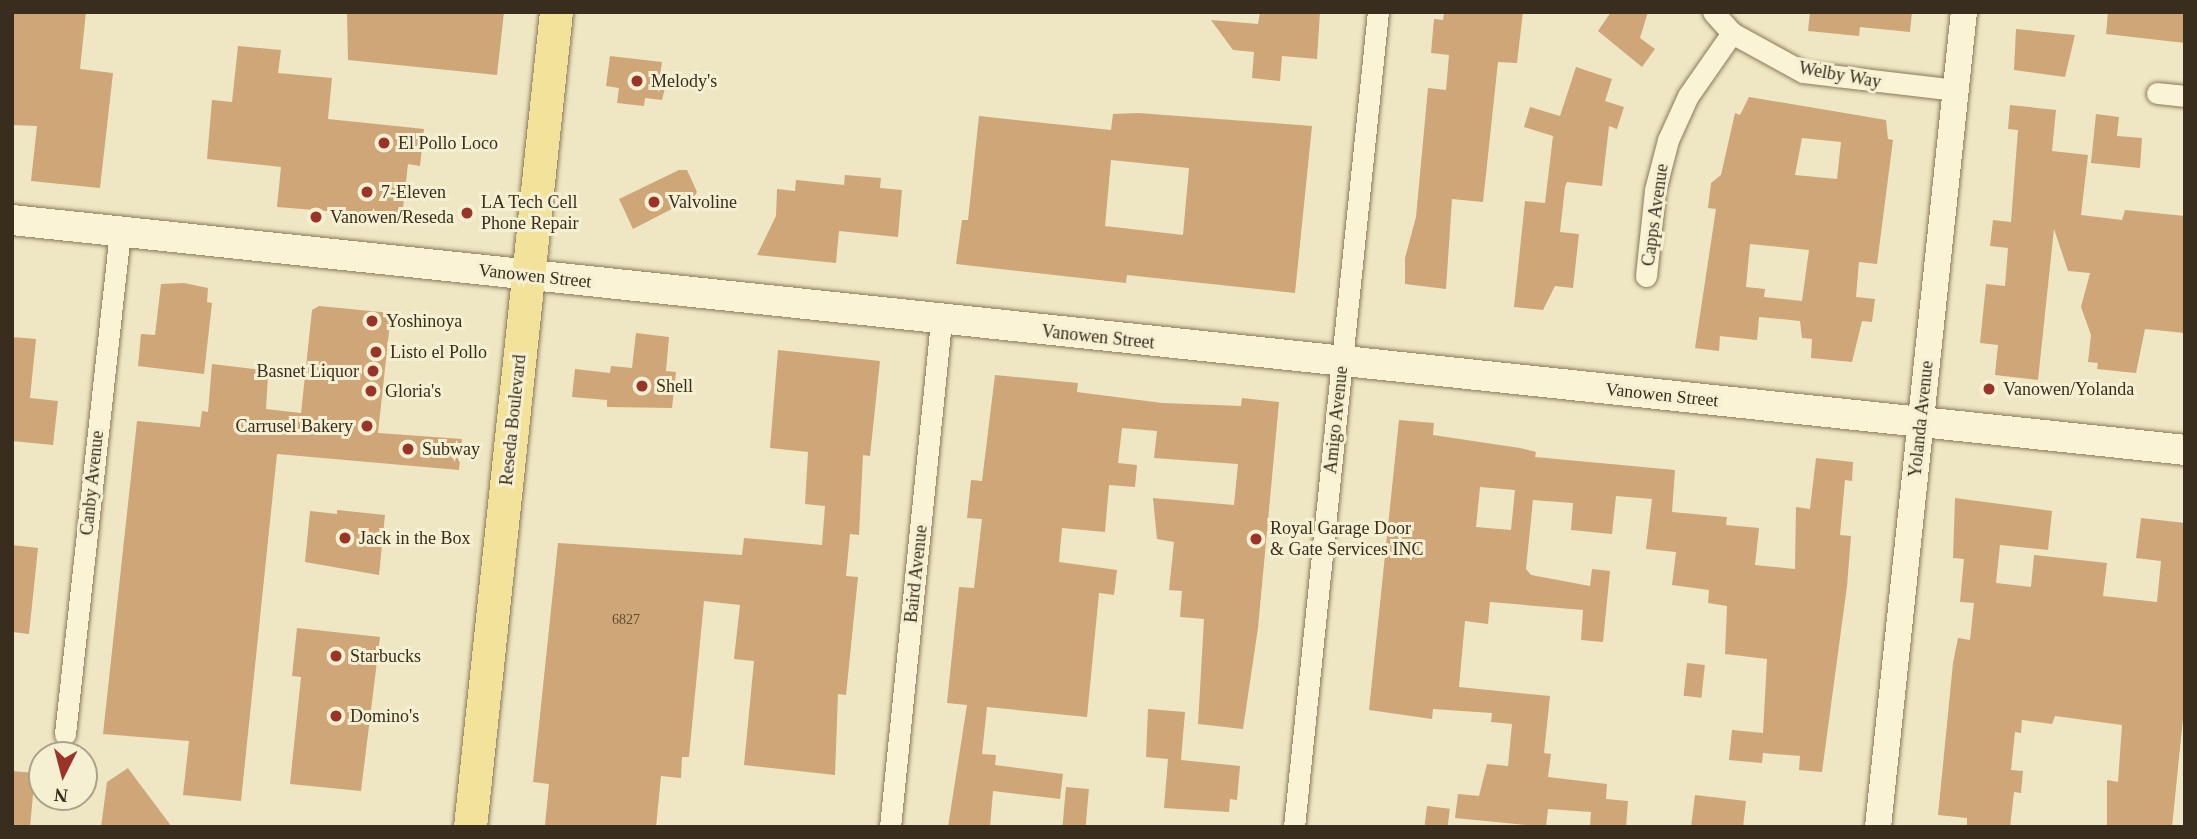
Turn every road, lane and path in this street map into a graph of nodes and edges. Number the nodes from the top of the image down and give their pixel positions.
1 (555, 12) edge
2 (1378, 12) edge
3 (1713, 12) edge
4 (1965, 12) edge
5 (1732, 33) junction
6 (1956, 90) junction
7 (2157, 93) dead end
8 (2185, 96) edge
9 (12, 220) edge
10 (120, 232) junction
11 (528, 276) junction
12 (1646, 276) dead end
13 (941, 321) junction
14 (1342, 361) junction
15 (1921, 422) junction
16 (2185, 450) edge
17 (65, 734) dead end
18 (470, 827) edge
19 (890, 827) edge
20 (1294, 827) edge
21 (1878, 827) edge

1 - 11 main road, Reseda Boulevard
2 - 14 street, Amigo Avenue
3 - 5 street
4 - 6 street, Yolanda Avenue
5 - 6 street, Welby Way
5 - 12 street, Capps Avenue
6 - 15 street, Yolanda Avenue
7 - 8 street
9 - 10 main road, Vanowen Street
10 - 11 main road, Vanowen Street
10 - 17 street, Canby Avenue
11 - 13 main road, Vanowen Street
11 - 18 main road, Reseda Boulevard
13 - 14 main road, Vanowen Street
13 - 19 street, Baird Avenue
14 - 15 main road, Vanowen Street
14 - 20 street, Amigo Avenue
15 - 16 main road, Vanowen Street
15 - 21 street, Yolanda Avenue

